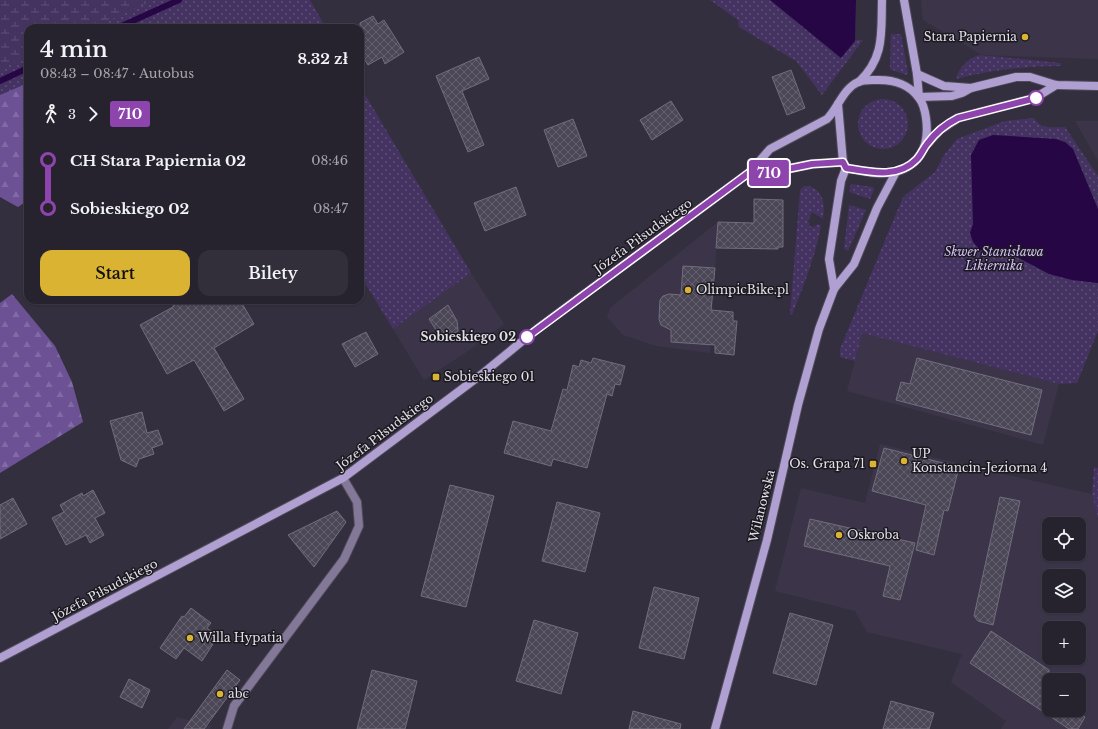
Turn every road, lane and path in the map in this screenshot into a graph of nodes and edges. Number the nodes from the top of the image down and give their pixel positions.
1 (882, 0) edge
2 (904, 0) edge
3 (917, 74) junction
4 (858, 82) junction
5 (1056, 85) junction
6 (1098, 86) edge
7 (971, 88) junction
8 (919, 98) junction
9 (838, 104) junction
10 (927, 144) junction
11 (845, 165) junction
12 (750, 172) junction
13 (896, 172) junction
14 (834, 289) junction
15 (343, 478) junction
16 (0, 658) edge
17 (227, 729) edge
18 (714, 729) edge

1 - 4 street
2 - 3 street
3 - 7 street
3 - 8 street
4 - 8 street
4 - 9 street
5 - 6 street
5 - 7 street
5 - 10 street
7 - 8 street
8 - 10 street
9 - 11 street
9 - 12 street, Józefa Piłsudskiego
10 - 13 street
11 - 12 street
11 - 13 street
11 - 14 street
12 - 15 street, Józefa Piłsudskiego
13 - 14 street, Wilanowska
14 - 18 street, Wilanowska
15 - 16 street, Józefa Piłsudskiego
15 - 17 street

